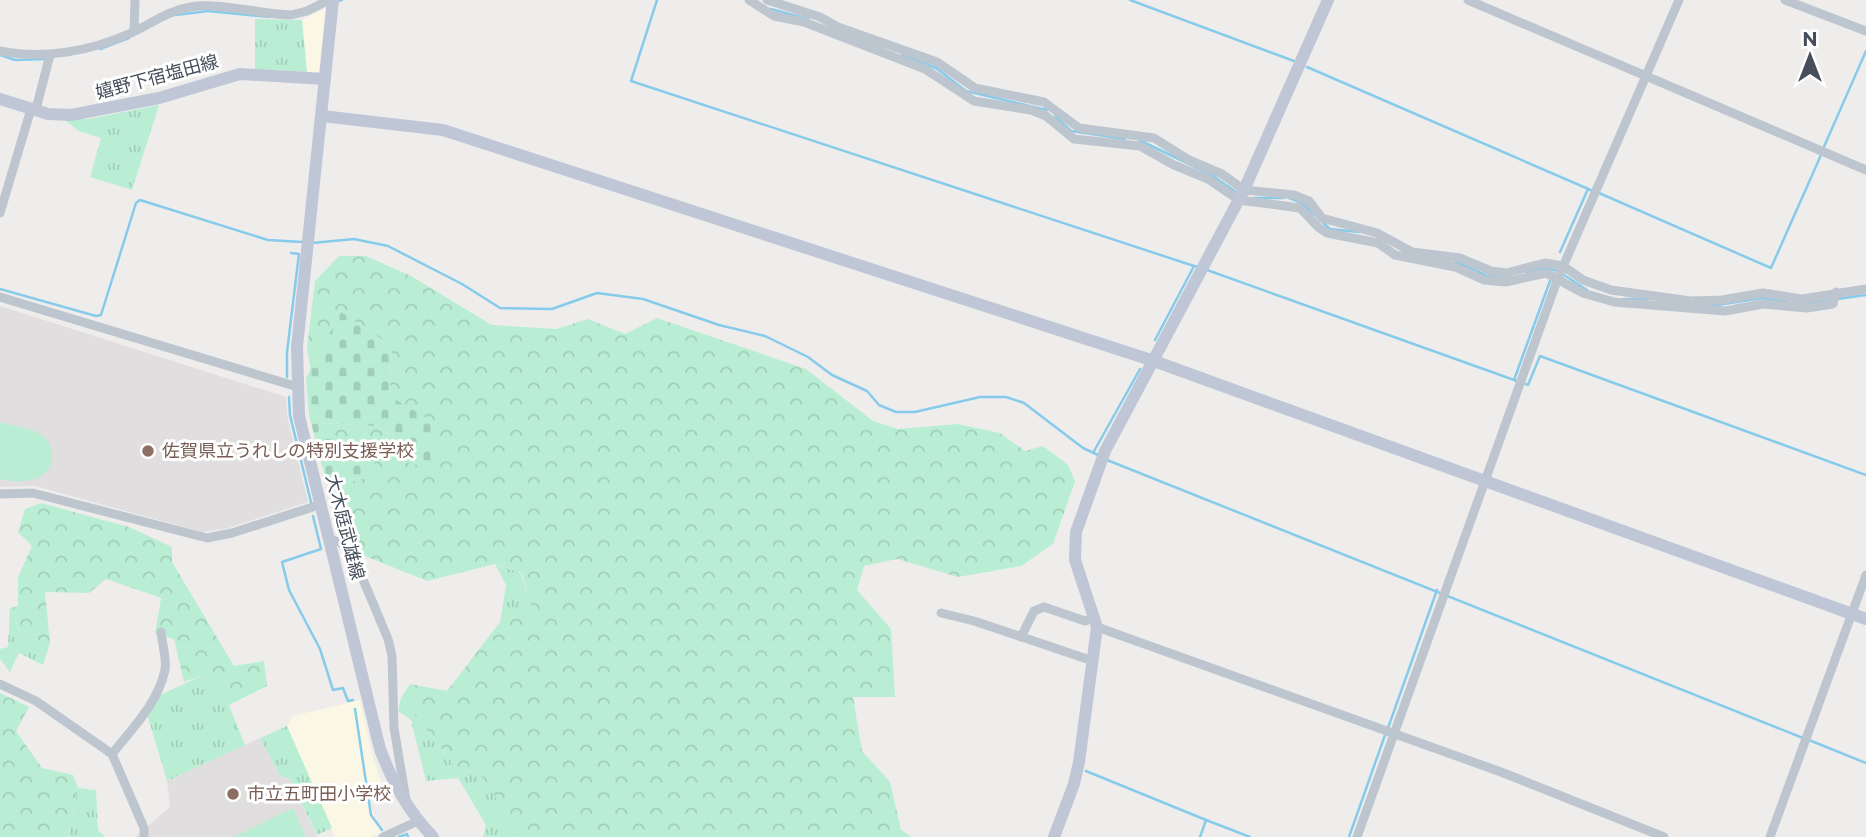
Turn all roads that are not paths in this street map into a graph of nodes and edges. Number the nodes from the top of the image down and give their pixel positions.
1 (135, 0) edge
2 (331, 0) edge
3 (749, 0) edge
4 (767, 0) edge
5 (1328, 0) edge
6 (1468, 0) edge
7 (1679, 0) edge
8 (1785, 0) edge
9 (134, 31) junction
10 (1866, 31) edge
11 (0, 51) edge
12 (50, 58) junction
13 (1645, 76) junction
14 (325, 79) junction
15 (0, 99) edge
16 (31, 109) junction
17 (322, 116) junction
18 (1866, 170) edge
19 (1242, 195) junction
20 (0, 213) edge
21 (1563, 266) junction
22 (1558, 278) junction
23 (1866, 289) edge
24 (1836, 292) junction
25 (0, 297) edge
26 (1154, 361) junction
27 (298, 387) junction
28 (1486, 481) junction
29 (0, 494) edge
30 (322, 504) junction
31 (332, 540) junction
32 (1866, 575) edge
33 (941, 613) dead end
34 (1852, 614) junction
35 (1866, 619) edge
36 (1096, 622) junction
37 (161, 632) dead end
38 (1021, 637) junction
39 (1093, 661) junction
40 (0, 684) edge
41 (1389, 732) junction
42 (112, 754) junction
43 (407, 805) junction
44 (418, 821) junction
45 (144, 837) edge
46 (383, 837) edge
47 (433, 837) edge
48 (1054, 837) edge
49 (1357, 837) edge
50 (1664, 837) edge
51 (1770, 837) edge

1 - 9 street
2 - 9 street
2 - 14 street, 大木庭武雄線
3 - 19 street
4 - 19 street
5 - 19 street
6 - 13 street
7 - 13 street
8 - 10 street
9 - 12 street
11 - 12 street
12 - 16 street
13 - 18 street
13 - 21 street
14 - 16 street, 嬉野下宿塩田線
14 - 17 street, 大木庭武雄線
15 - 16 street, 嬉野下宿塩田線
16 - 20 street
17 - 26 street
17 - 27 street, 大木庭武雄線
19 - 21 street
19 - 22 street
19 - 26 street
21 - 22 street
21 - 24 street
22 - 24 street
22 - 28 street
23 - 24 street
25 - 27 street
26 - 28 street
26 - 36 street
27 - 30 street, 大木庭武雄線
28 - 34 street
28 - 41 street
29 - 30 street
30 - 31 street, 大木庭武雄線
31 - 43 street, 大木庭武雄線
31 - 43 street
32 - 34 street
33 - 38 street
34 - 35 street
34 - 51 street
36 - 38 street
36 - 39 street
36 - 41 street
37 - 42 street
38 - 39 street
39 - 48 street
40 - 42 street
41 - 49 street
41 - 50 street
42 - 45 street
43 - 44 street, 大木庭武雄線
44 - 46 street
44 - 47 street, 大木庭武雄線

